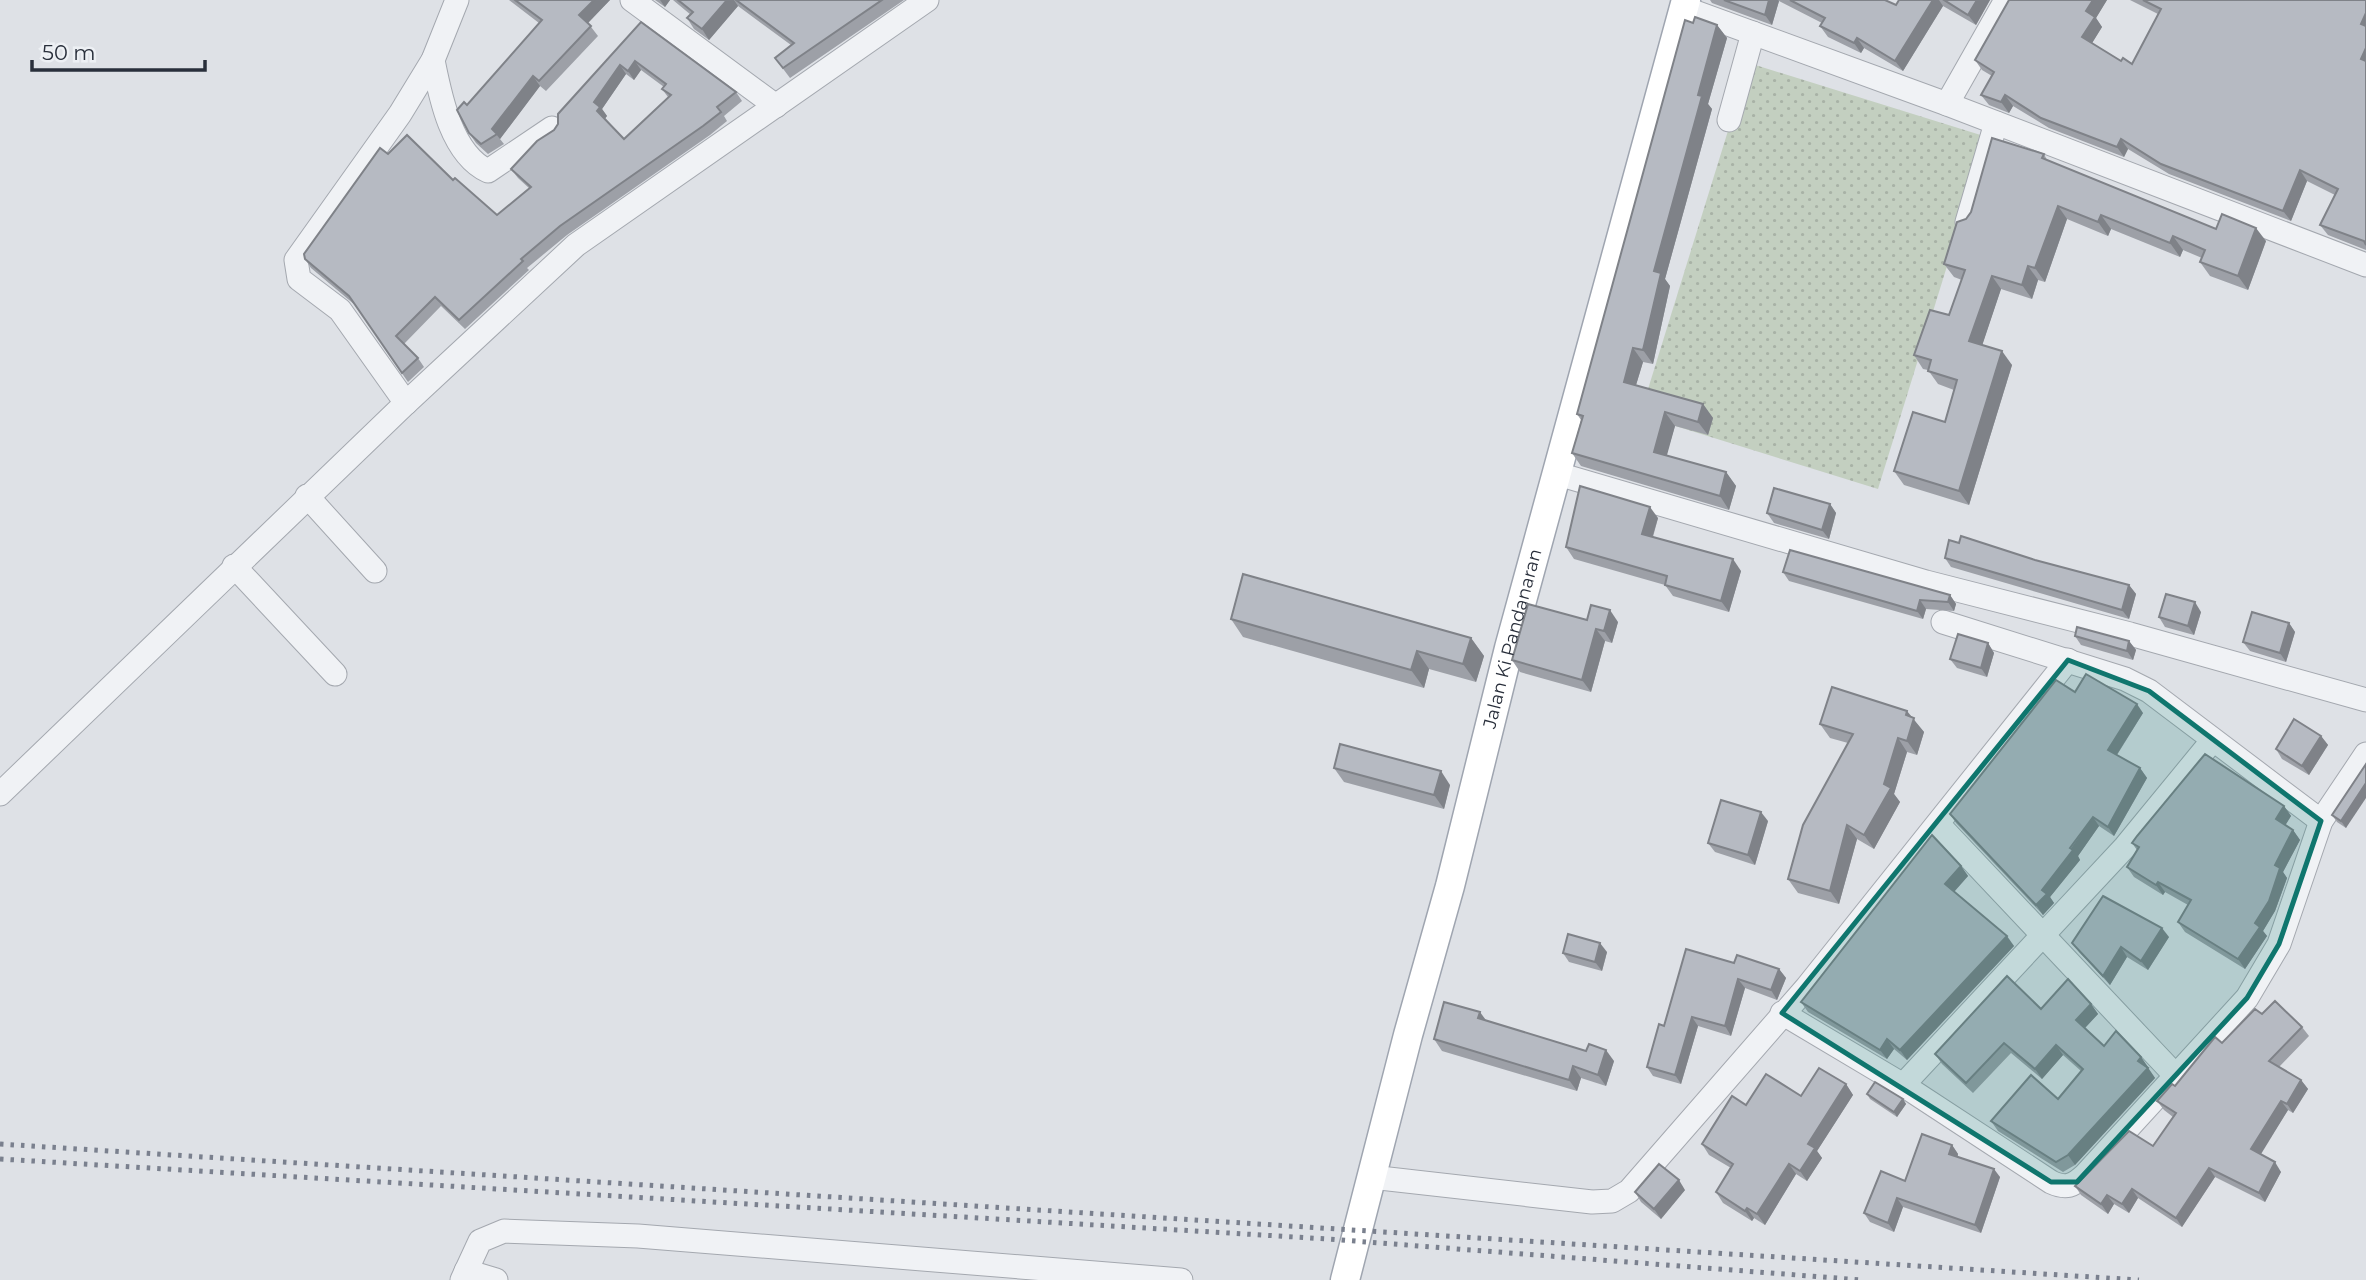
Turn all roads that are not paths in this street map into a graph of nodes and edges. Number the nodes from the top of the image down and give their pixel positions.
1 (457, 0) edge
2 (632, 0) edge
3 (927, 0) edge
4 (2006, 0) edge
5 (1685, 4) edge
6 (1753, 33) junction
7 (433, 60) junction
8 (1947, 104) junction
9 (776, 106) junction
10 (1730, 120) dead end
11 (1996, 123) junction
12 (552, 128) edge
13 (1967, 222) edge
14 (2366, 265) edge
15 (406, 403) junction
16 (1558, 474) junction
17 (307, 496) junction
18 (234, 566) junction
19 (375, 571) dead end
20 (1942, 622) dead end
21 (2068, 660) junction
22 (335, 674) dead end
23 (2366, 700) edge
24 (2212, 741) junction
25 (2366, 754) edge
26 (0, 794) edge
27 (2321, 821) junction
28 (1938, 824) junction
29 (2042, 934) junction
30 (1782, 1013) junction
31 (2175, 1075) junction
32 (1903, 1085) junction
33 (1371, 1177) junction
34 (464, 1275) edge
35 (496, 1280) edge
36 (1181, 1280) edge
37 (1345, 1280) edge

1 - 7 street
2 - 9 street
3 - 9 street
4 - 8 street
5 - 6 street
5 - 16 main road, Jalan Ki Pandanaran
6 - 8 street
6 - 10 street
7 - 12 street
7 - 15 street
8 - 11 street
9 - 15 street
11 - 13 street
11 - 14 street
15 - 17 street
16 - 23 street
16 - 33 main road, Jalan Ki Pandanaran
17 - 18 street
17 - 19 street
18 - 22 street
18 - 26 street
20 - 21 street
21 - 24 street
21 - 28 street
24 - 27 street
24 - 29 street
25 - 27 street
27 - 31 street
28 - 29 street
28 - 30 street
29 - 31 street
29 - 32 street
30 - 32 street
30 - 33 street
31 - 32 street
33 - 37 main road, Jalan Ki Pandanaran
34 - 35 street
34 - 36 street

